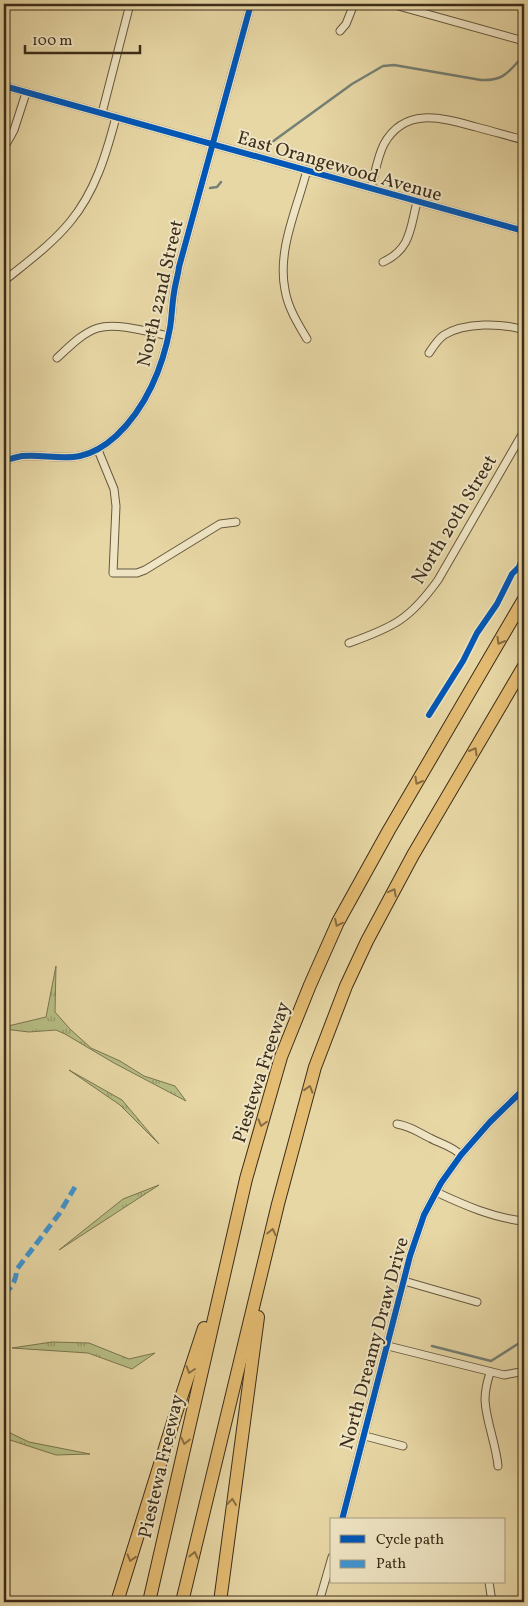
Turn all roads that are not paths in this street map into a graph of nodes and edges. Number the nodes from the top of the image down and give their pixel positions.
1 (130, 4) edge
2 (251, 4) edge
3 (354, 4) edge
4 (391, 4) edge
5 (340, 31) dead end
6 (524, 41) edge
7 (4, 86) edge
8 (26, 93) junction
9 (102, 113) junction
10 (116, 117) junction
11 (524, 140) edge
12 (214, 145) junction
13 (4, 148) edge
14 (307, 170) junction
15 (371, 188) junction
16 (417, 202) junction
17 (524, 232) edge
18 (383, 262) dead end
19 (4, 281) edge
20 (524, 330) edge
21 (168, 336) junction
22 (307, 339) dead end
23 (429, 353) dead end
24 (57, 358) dead end
25 (524, 431) edge
26 (98, 450) junction
27 (4, 461) edge
28 (236, 522) dead end
29 (524, 599) edge
30 (349, 643) dead end
31 (524, 666) edge
32 (524, 1089) edge
33 (398, 1124) dead end
34 (461, 1155) junction
35 (436, 1192) junction
36 (524, 1221) edge
37 (228, 1257) junction
38 (266, 1260) junction
39 (404, 1281) junction
40 (477, 1302) dead end
41 (388, 1346) junction
42 (524, 1368) edge
43 (490, 1373) junction
44 (365, 1436) junction
45 (403, 1446) dead end
46 (498, 1466) dead end
47 (343, 1518) edge
48 (330, 1564) edge
49 (488, 1584) edge
50 (117, 1602) edge
51 (148, 1602) edge
52 (182, 1602) edge
53 (220, 1602) edge
54 (319, 1602) edge
55 (492, 1602) edge

1 - 9 street
2 - 12 street, North 22nd Street
3 - 5 street
4 - 6 street
7 - 8 street, East Orangewood Avenue
8 - 9 street, East Orangewood Avenue
8 - 13 street
9 - 10 street, East Orangewood Avenue
10 - 12 street, East Orangewood Avenue
10 - 19 street
11 - 15 street
12 - 14 street, East Orangewood Avenue
12 - 21 street, North 22nd Street
14 - 15 street, East Orangewood Avenue
14 - 22 street
15 - 16 street, East Orangewood Avenue
16 - 17 street, East Orangewood Avenue
16 - 18 street
20 - 23 street
21 - 24 street
21 - 26 street, North 22nd Street
25 - 30 street, North 20th Street
26 - 27 street, North 22nd Street
26 - 28 street
29 -> 37 highway, Piestewa Freeway
38 -> 31 highway
32 - 34 street, North Dreamy Draw Drive
33 - 34 street
34 - 35 street, North Dreamy Draw Drive
35 - 36 street
35 - 39 street, North Dreamy Draw Drive
37 -> 50 highway
37 -> 51 highway, Piestewa Freeway
52 -> 38 highway
53 -> 38 highway
39 - 40 street
39 - 41 street, North Dreamy Draw Drive
41 - 43 street
41 - 44 street, North Dreamy Draw Drive
42 - 43 street
43 - 46 street
44 - 45 street, North Dreamy Draw Drive
44 - 47 street, North Dreamy Draw Drive
48 - 54 street
49 - 55 street

